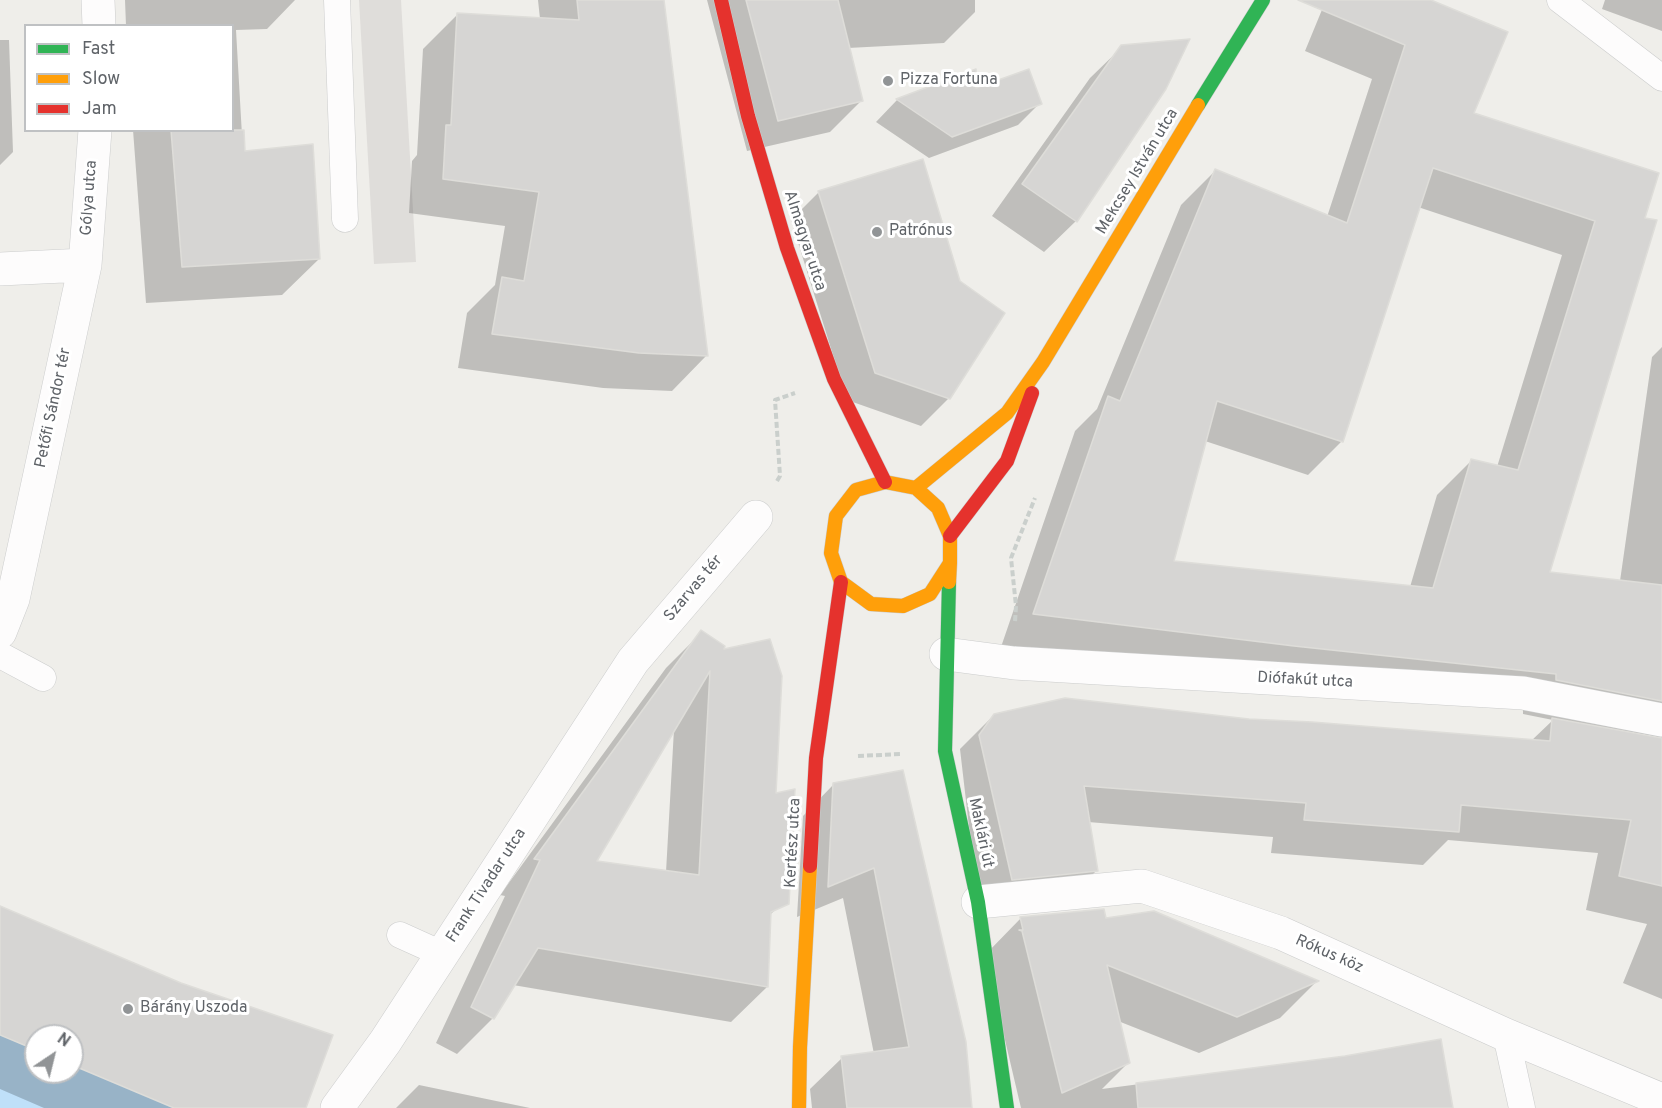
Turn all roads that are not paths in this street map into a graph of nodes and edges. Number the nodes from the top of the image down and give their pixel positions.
1 (98, 0) edge
2 (337, 0) edge
3 (721, 0) edge
4 (1263, 0) edge
5 (1560, 0) edge
6 (99, 24) edge
7 (1662, 78) edge
8 (95, 132) edge
9 (345, 219) dead end
10 (86, 265) junction
11 (0, 269) edge
12 (1043, 362) junction
13 (885, 482) junction
14 (916, 488) junction
15 (756, 517) road end
16 (950, 536) junction
17 (950, 563) junction
18 (842, 582) junction
19 (0, 632) edge
20 (946, 654) junction
21 (0, 655) edge
22 (633, 661) joint
23 (43, 678) dead end
24 (1662, 720) edge
25 (978, 902) junction
26 (400, 935) dead end
27 (442, 954) junction
28 (1506, 1035) junction
29 (1662, 1100) edge
30 (337, 1108) edge
31 (799, 1108) edge
32 (1007, 1108) edge
33 (1522, 1108) edge

1 - 6 street
2 - 9 lane
3 - 13 street, Almagyar utca
4 - 12 street, Mekcsey István utca
5 - 7 lane
8 - 10 street, Gólya utca
10 - 11 street
10 - 19 street, Petőfi Sándor tér
12 - 14 street, Mekcsey István utca
12 - 16 street, Mekcsey István utca
13 - 14 street
13 - 18 street
14 - 16 street
15 - 22 street, Szarvas tér
16 - 17 street
17 - 18 street
17 - 20 street, Maklári út
18 - 31 street, Kertész utca
20 - 24 street, Diófakút utca
20 - 25 street, Maklári út
21 - 23 lane
22 - 27 street, Frank Tivadar utca
25 - 28 street, Rókus köz
25 - 32 street, Maklári út
26 - 27 lane
27 - 30 street, Frank Tivadar utca
28 - 29 street, Rókus köz
28 - 33 lane

